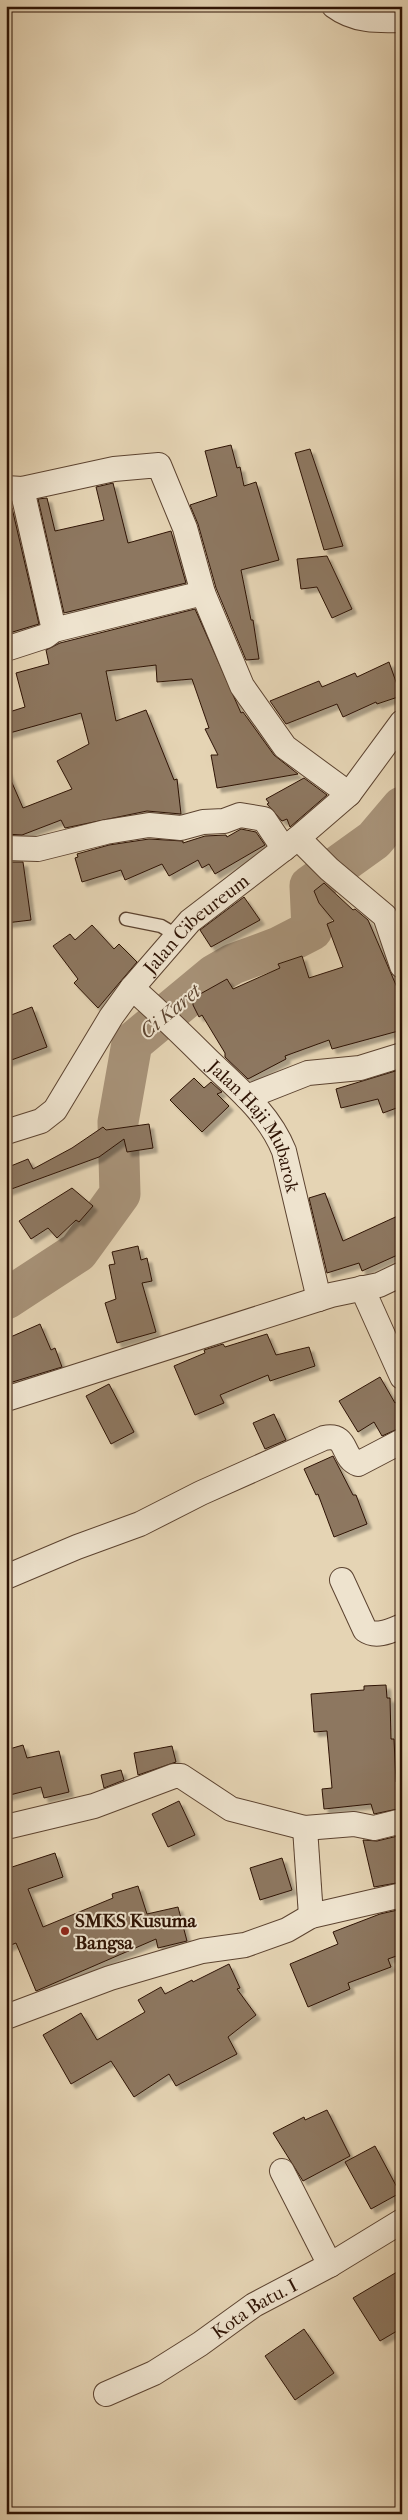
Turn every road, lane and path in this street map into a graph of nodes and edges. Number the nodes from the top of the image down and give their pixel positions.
1 (334, 6) edge
2 (402, 20) edge
3 (14, 488) edge
4 (202, 593) junction
5 (54, 630) junction
6 (6, 649) edge
7 (402, 722) edge
8 (349, 794) junction
9 (291, 844) junction
10 (6, 848) edge
11 (126, 919) dead end
12 (178, 936) junction
13 (402, 966) edge
14 (132, 988) junction
15 (402, 1055) edge
16 (246, 1097) junction
17 (6, 1132) edge
18 (402, 1274) edge
19 (362, 1288) junction
20 (320, 1298) junction
21 (402, 1377) edge
22 (6, 1400) edge
23 (402, 1441) edge
24 (6, 1577) edge
25 (342, 1580) dead end
26 (402, 1626) edge
27 (402, 1821) edge
28 (6, 1827) edge
29 (305, 1828) junction
30 (402, 1895) edge
31 (311, 1916) junction
32 (6, 2017) edge
33 (282, 2171) dead end
34 (402, 2221) edge
35 (330, 2265) junction
36 (106, 2394) dead end

1 - 2 street
3 - 4 street
3 - 5 street
4 - 5 street
4 - 8 street
5 - 6 street
7 - 8 street, Jalan Cibeureum
8 - 9 street, Jalan Cibeureum
9 - 10 street
9 - 12 street, Jalan Cibeureum
9 - 13 street
11 - 12 lane
12 - 14 street, Jalan Cibeureum
14 - 16 street, Jalan Haji Mubarok
14 - 17 street, Jalan Cibeureum
15 - 16 street
16 - 20 street, Jalan Haji Mubarok
18 - 19 street
19 - 20 street
19 - 21 street
20 - 22 street
23 - 24 street
25 - 26 street
27 - 29 street
28 - 29 street
29 - 31 street
30 - 31 street
31 - 32 street
33 - 35 street
34 - 35 street, Kota Batu. I
35 - 36 street, Kota Batu. I

